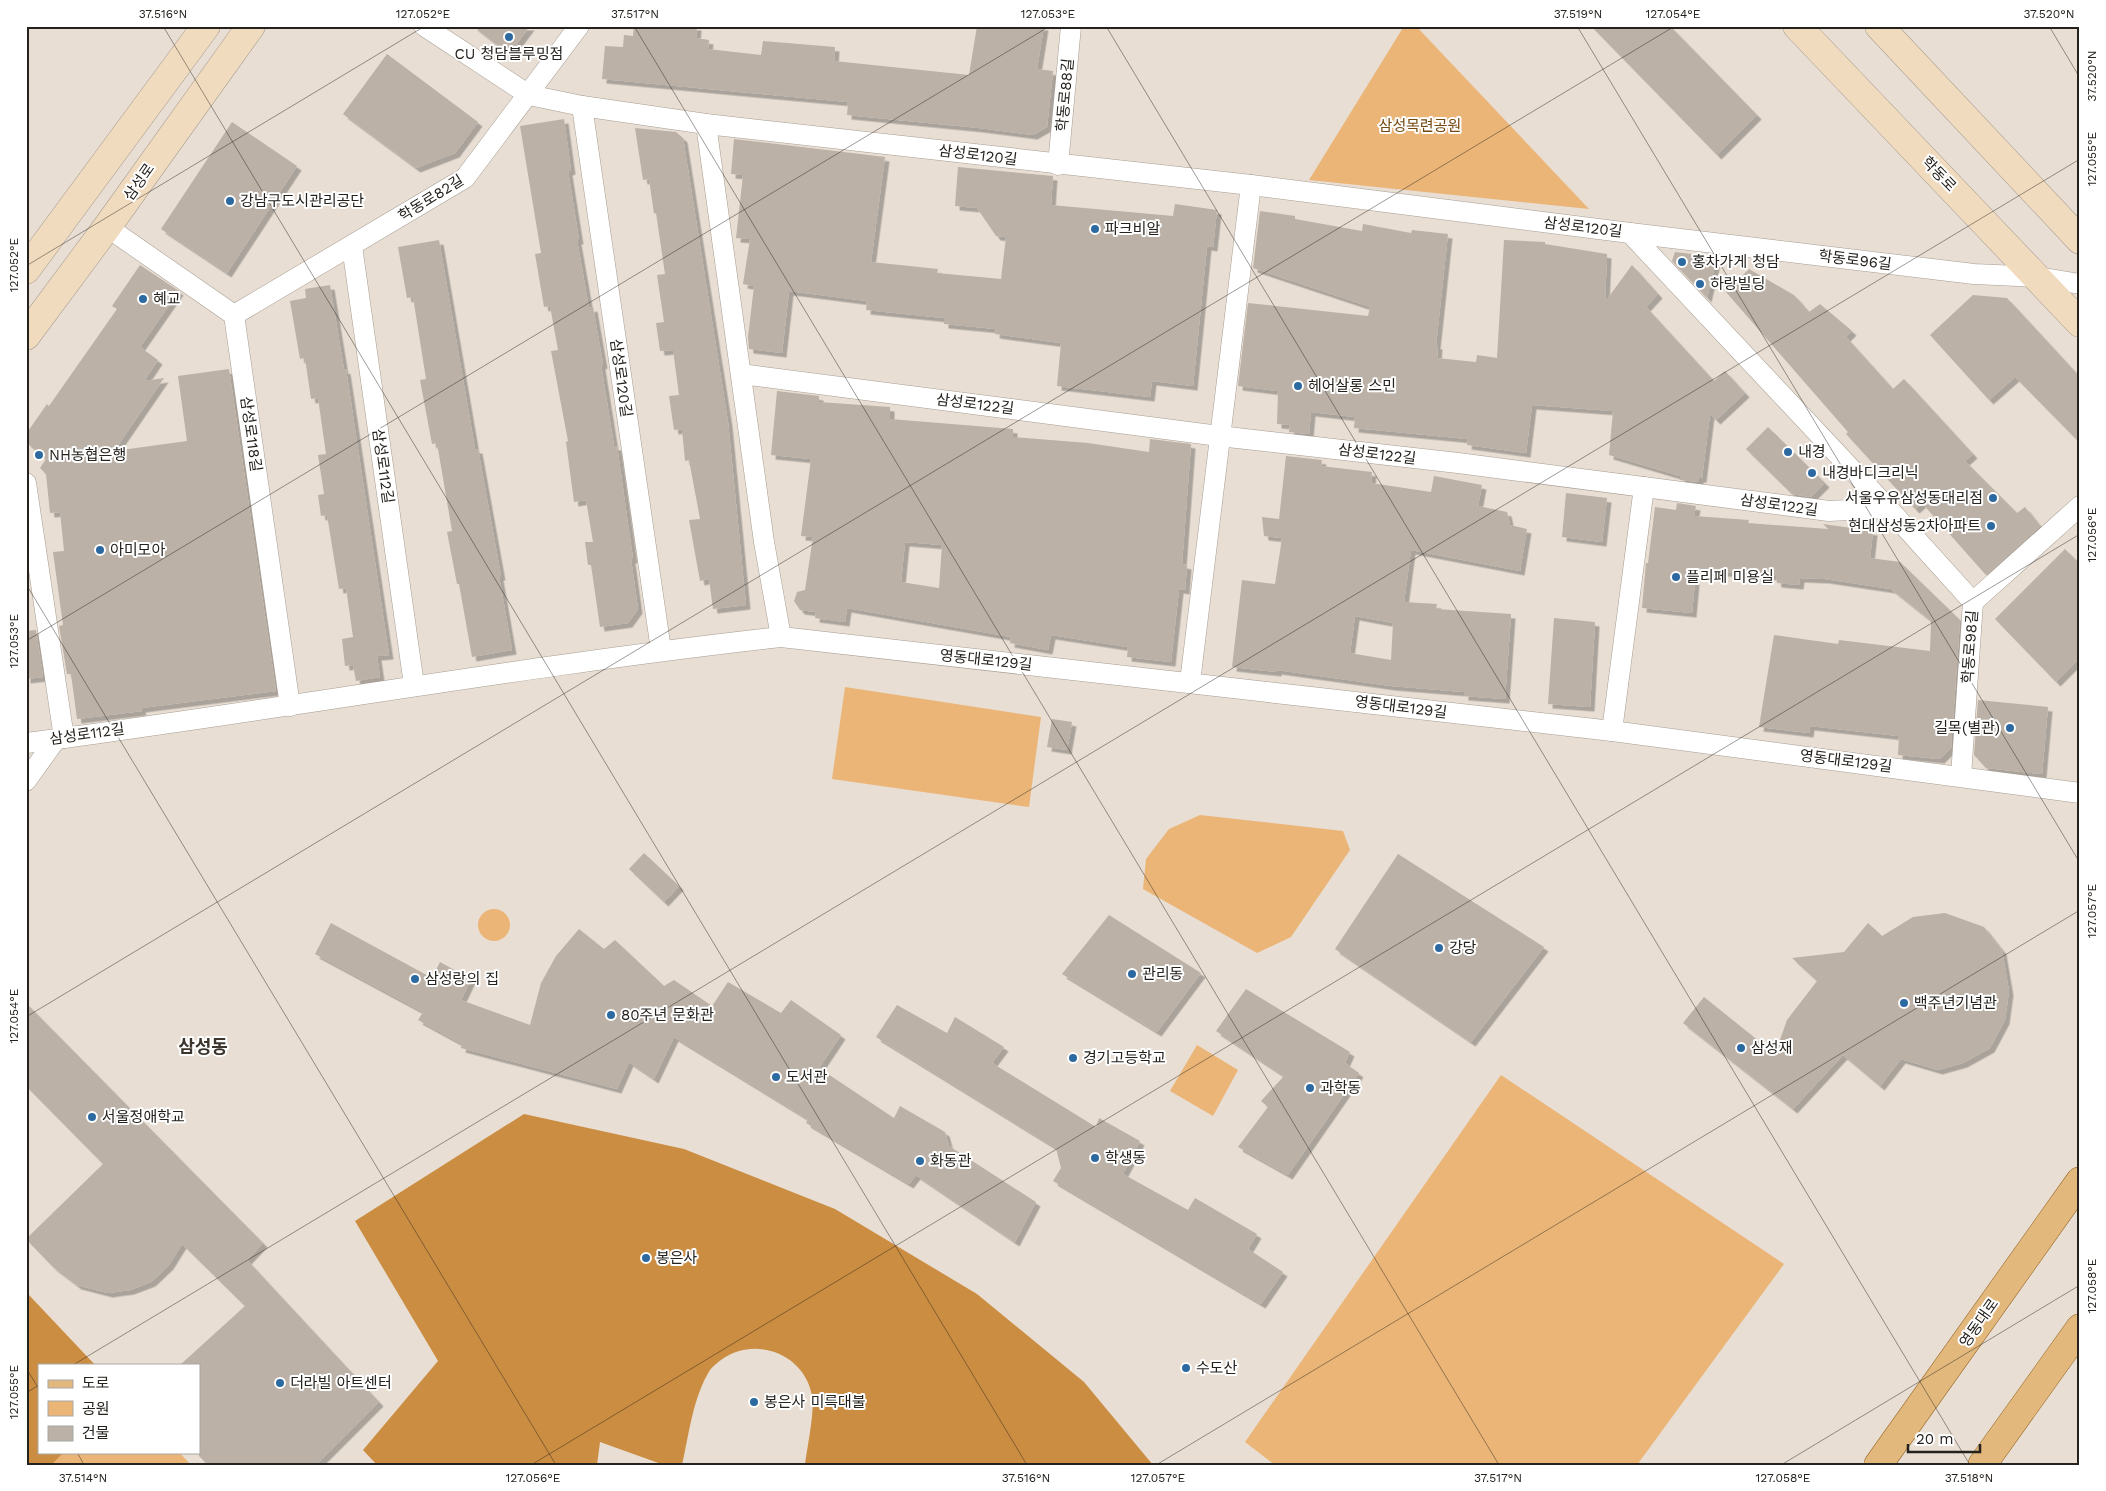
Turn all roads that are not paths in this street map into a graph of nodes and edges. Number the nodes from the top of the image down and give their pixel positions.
1 (206, 26) edge
2 (250, 26) edge
3 (424, 26) edge
4 (579, 26) edge
5 (1071, 26) edge
6 (1797, 26) edge
7 (1879, 26) edge
8 (529, 95) junction
9 (582, 106) junction
10 (706, 124) junction
11 (1058, 164) junction
12 (1250, 185) junction
13 (107, 227) junction
14 (1630, 233) junction
15 (2080, 240) edge
16 (352, 246) junction
17 (26, 270) edge
18 (2038, 277) junction
19 (2080, 284) edge
20 (234, 315) junction
21 (2080, 323) edge
22 (26, 336) edge
23 (741, 374) junction
24 (1219, 436) junction
25 (26, 483) edge
26 (1644, 487) junction
27 (2080, 506) edge
28 (1888, 508) junction
29 (1973, 602) junction
30 (781, 637) junction
31 (661, 650) junction
32 (1190, 682) junction
33 (414, 685) junction
34 (290, 706) junction
35 (1612, 731) junction
36 (60, 738) junction
37 (26, 743) edge
38 (1961, 776) junction
39 (26, 780) edge
40 (2080, 793) edge
41 (2080, 1180) edge
42 (2080, 1328) edge
43 (1878, 1465) edge
44 (1982, 1465) edge

1 - 17 main road
2 - 13 main road, 삼성로
3 - 8 street, 삼성로120길
4 - 8 street, 학동로82길
5 - 11 street, 학동로88길
6 - 18 main road, 학동로
7 - 15 main road
8 - 9 street, 삼성로120길
8 - 16 street, 학동로82길
9 - 10 street, 삼성로120길
9 - 31 street, 삼성로120길
10 - 11 street, 삼성로120길
10 - 23 street
11 - 12 street, 삼성로120길
12 - 14 street, 삼성로120길
12 - 24 street
13 - 20 street
13 - 22 main road, 삼성로
14 - 18 street, 학동로96길
14 - 28 street, 삼성로120길
16 - 20 street, 학동로82길
16 - 33 street, 삼성로112길
18 - 19 street, 학동로96길
18 - 21 main road, 학동로
20 - 34 street, 삼성로118길
23 - 24 street, 삼성로122길
23 - 30 street
24 - 26 street, 삼성로122길
24 - 32 street
25 - 36 street
26 - 28 street, 삼성로122길
26 - 35 street
27 - 29 street, 학동로98길
28 - 29 street
29 - 38 street, 학동로98길
30 - 31 street, 삼성로112길
30 - 32 street, 영동대로129길
31 - 33 street, 삼성로112길
32 - 35 street, 영동대로129길
33 - 34 street, 삼성로112길
34 - 36 street, 삼성로112길
35 - 38 street, 영동대로129길
36 - 37 street, 삼성로112길
36 - 39 street
38 - 40 street, 영동대로129길
41 - 43 main road, 영동대로
42 - 44 main road

